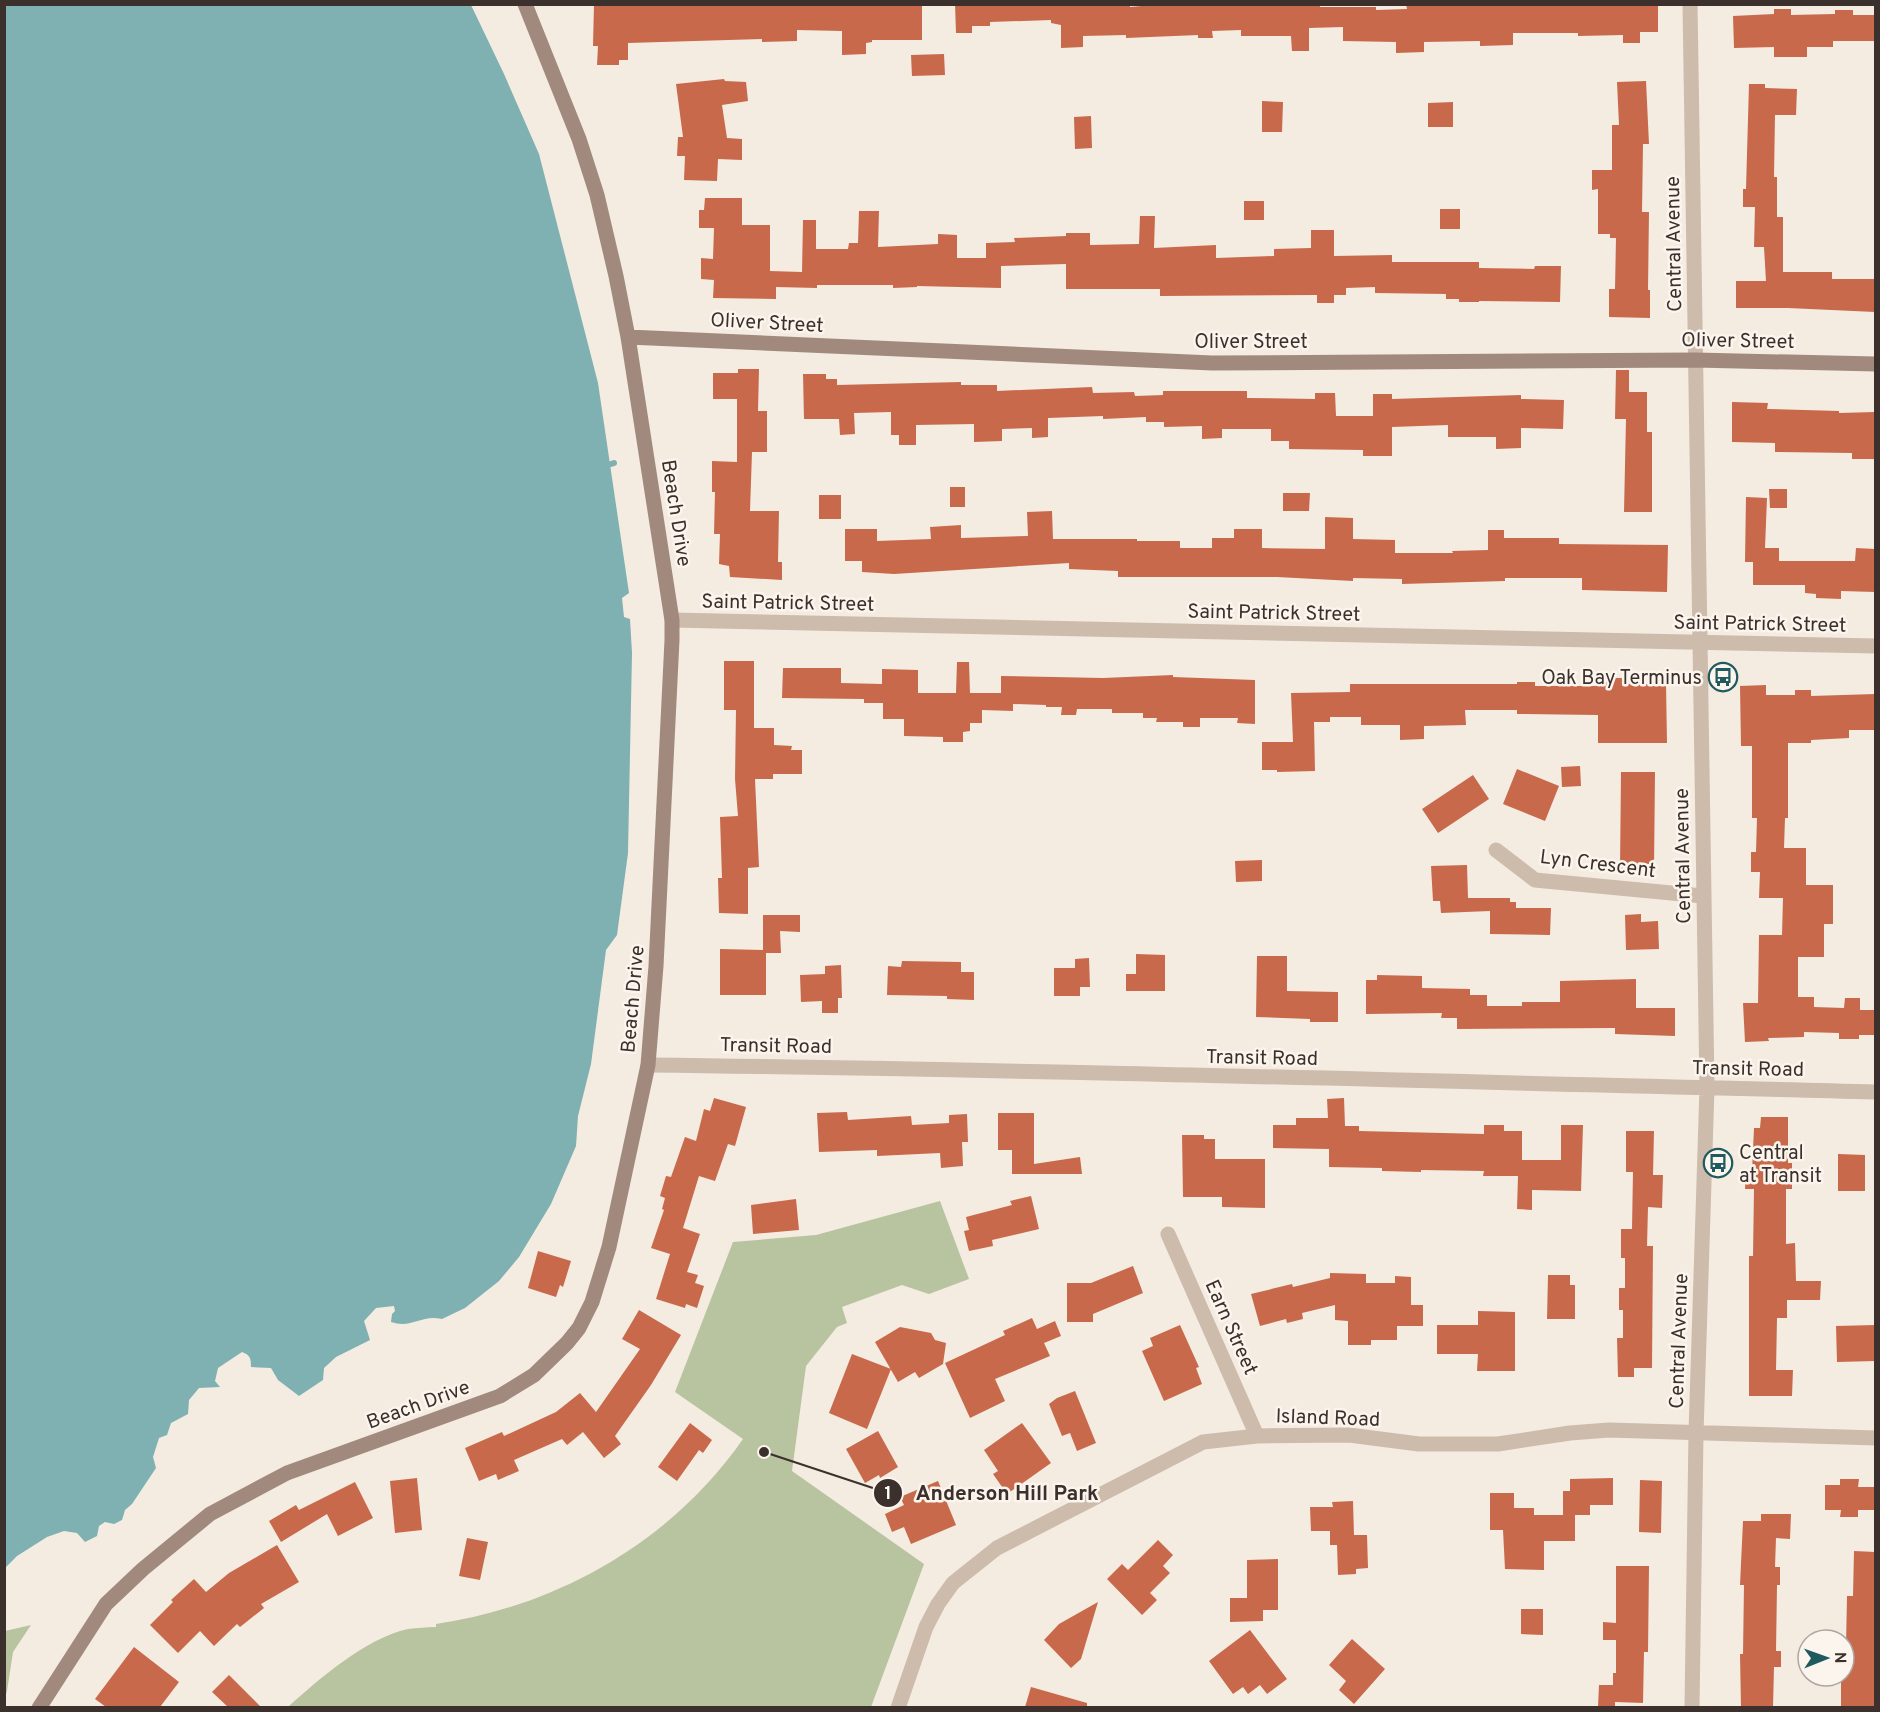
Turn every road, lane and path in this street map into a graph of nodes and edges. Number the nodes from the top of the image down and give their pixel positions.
1 (525, 4) edge
2 (1690, 4) edge
3 (628, 336) junction
4 (1695, 360) junction
5 (1875, 364) edge
6 (672, 620) junction
7 (1700, 642) junction
8 (1875, 646) edge
9 (1496, 850) dead end
10 (1703, 896) junction
11 (648, 1065) junction
12 (1707, 1088) junction
13 (1875, 1092) edge
14 (1168, 1234) dead end
15 (1696, 1433) junction
16 (1257, 1436) junction
17 (1875, 1438) edge
18 (39, 1707) edge
19 (898, 1707) edge
20 (1692, 1707) edge

1 - 3 main road, Beach Drive
2 - 4 street, Central Avenue
3 - 4 main road, Oliver Street
3 - 6 main road, Beach Drive
4 - 5 main road, Oliver Street
4 - 7 street, Central Avenue
6 - 7 street, Saint Patrick Street
6 - 11 main road, Beach Drive
7 - 8 street, Saint Patrick Street
7 - 10 street, Central Avenue
9 - 10 street, Lyn Crescent
10 - 12 street, Central Avenue
11 - 12 street, Transit Road
11 - 18 main road, Beach Drive
12 - 13 street, Transit Road
12 - 15 street, Central Avenue
14 - 16 street, Earn Street
15 - 16 street, Island Road
15 - 17 street, Island Road
15 - 20 street, Central Avenue
16 - 19 street, Island Road

